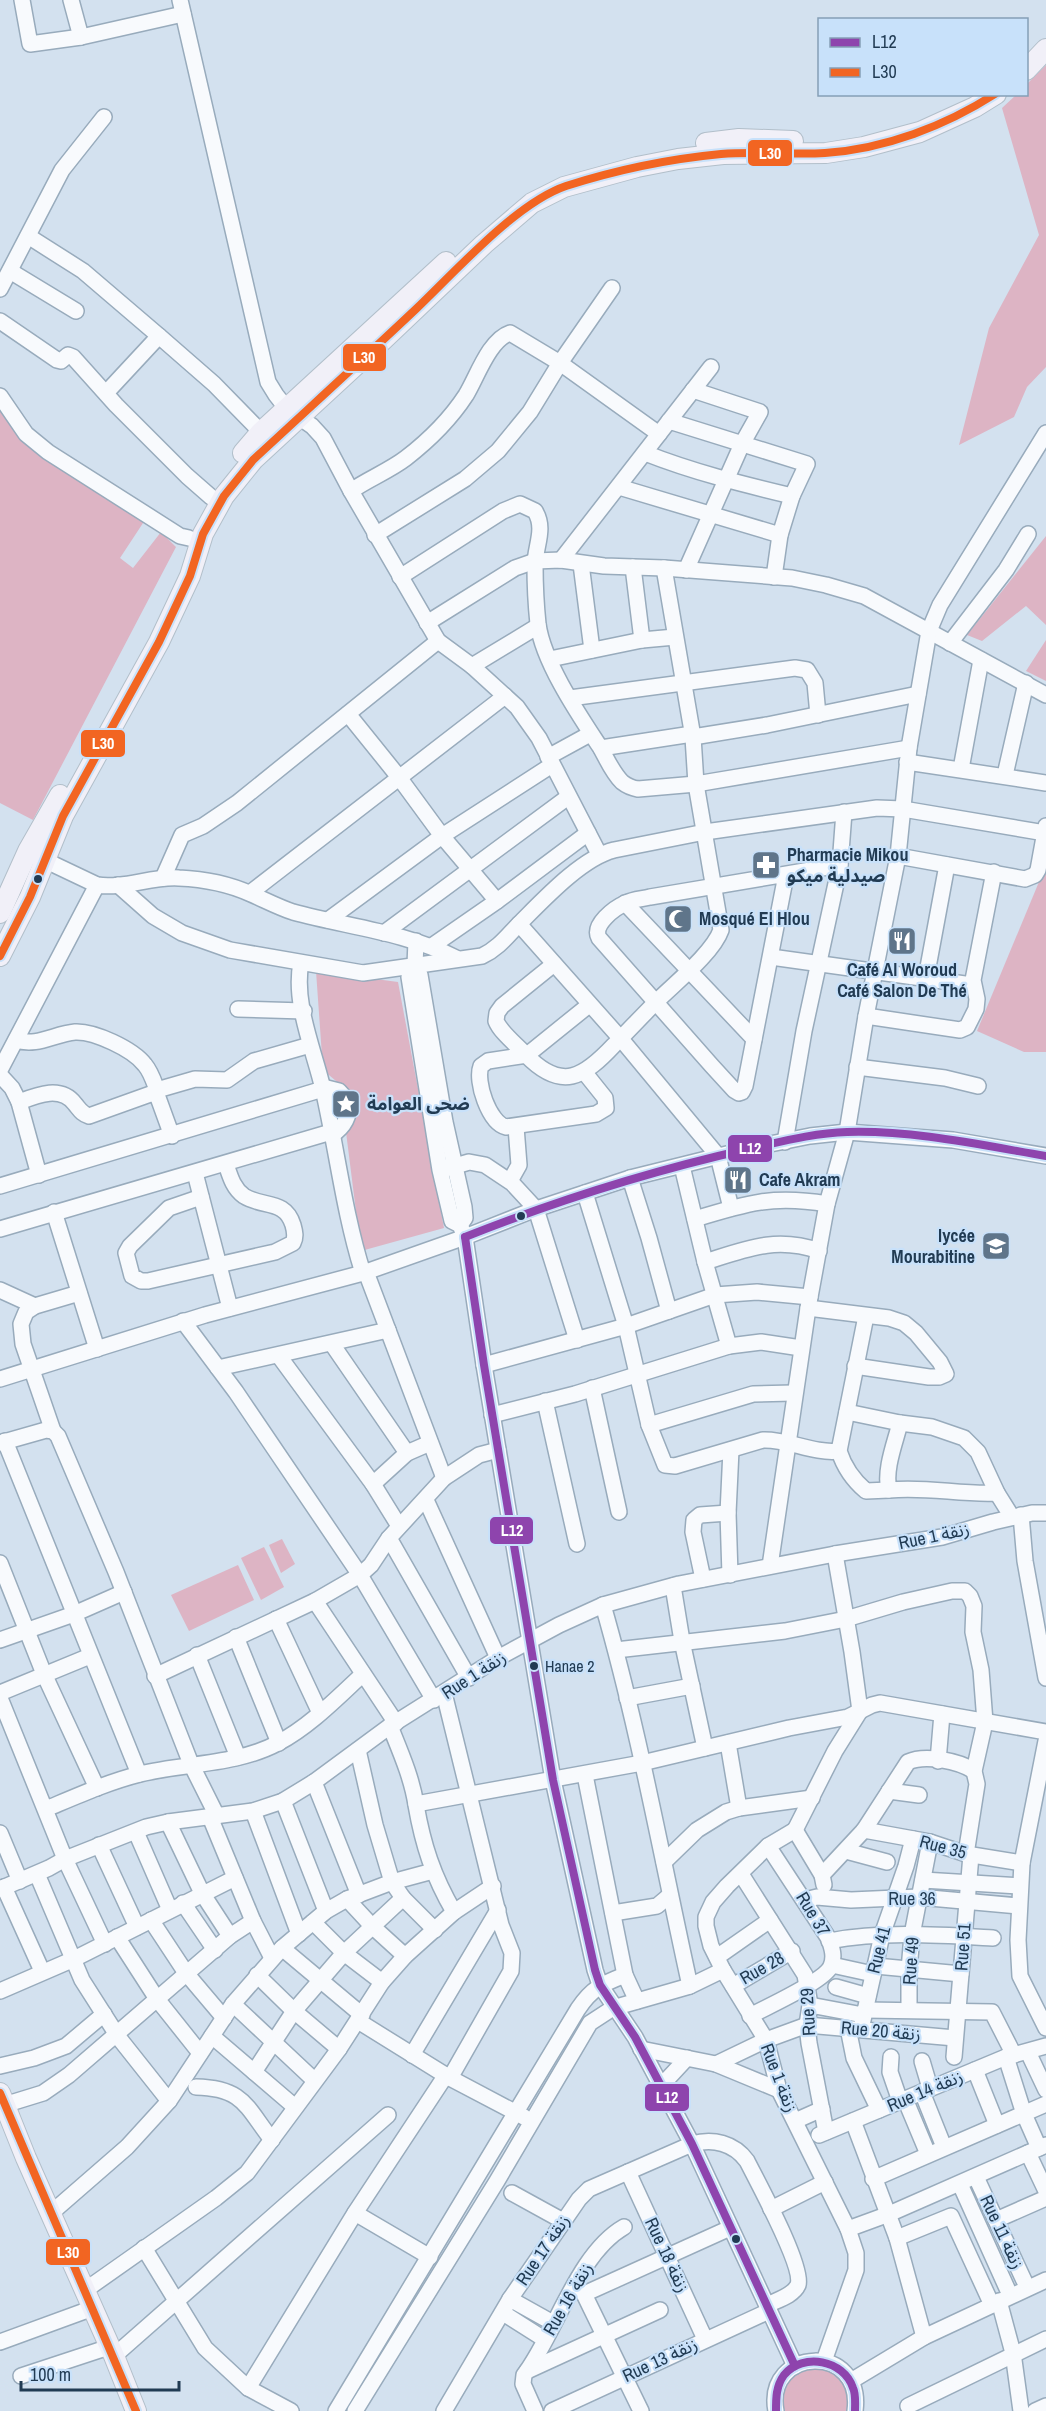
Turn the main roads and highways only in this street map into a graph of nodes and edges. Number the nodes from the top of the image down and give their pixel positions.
1 (1046, 32) edge
2 (1046, 49) edge
3 (1028, 50) edge
4 (1028, 68) edge
5 (970, 96) edge
6 (993, 96) edge
7 (293, 413) junction
8 (36, 856) junction
9 (0, 913) edge
10 (0, 956) edge
11 (2, 2099) edge
12 (136, 2411) edge

1 - 3 main road
2 - 4 main road
5 - 7 main road
6 - 7 main road
7 - 8 main road
7 - 8 main road
8 - 9 main road
8 - 10 main road
11 - 12 main road

